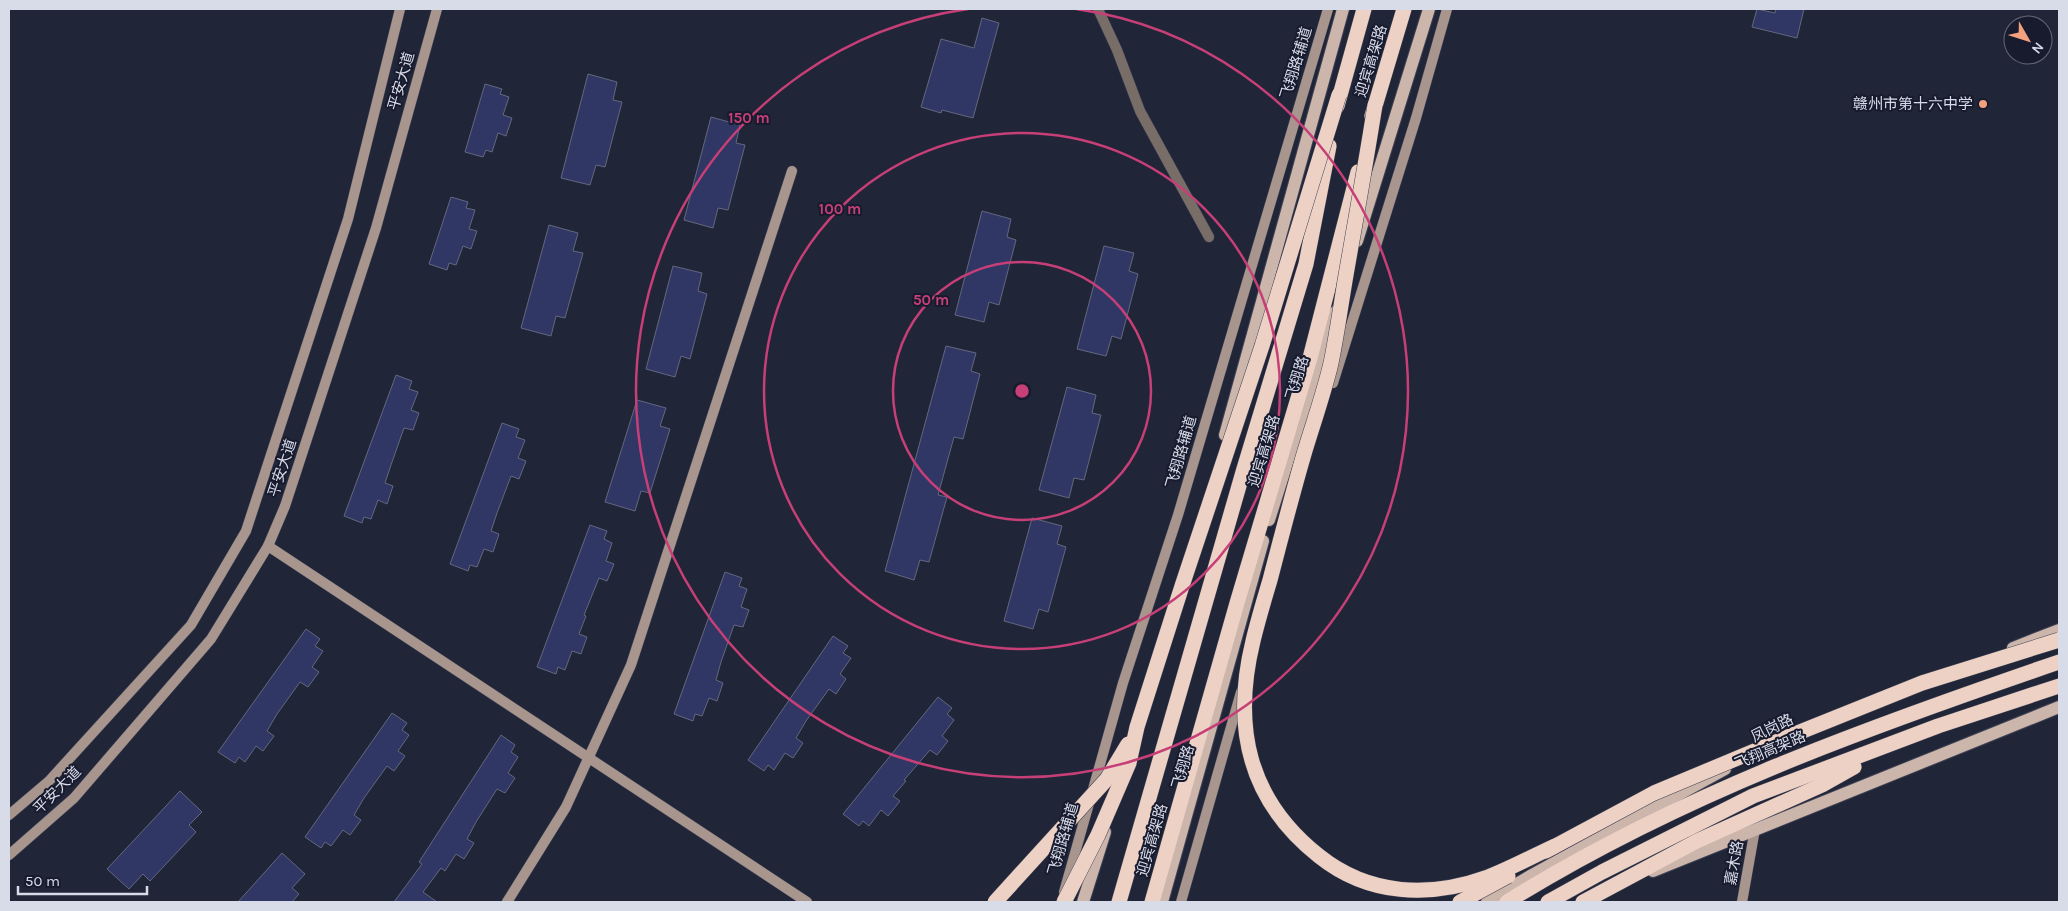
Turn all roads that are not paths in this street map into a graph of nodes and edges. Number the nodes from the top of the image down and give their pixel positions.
1 (400, 9) edge
2 (437, 9) edge
3 (1098, 9) edge
4 (1328, 9) edge
5 (1343, 9) edge
6 (1364, 9) edge
7 (1404, 9) edge
8 (1429, 9) edge
9 (1447, 9) edge
10 (1339, 95) junction
11 (1375, 105) junction
12 (792, 171) dead end
13 (1209, 237) dead end
14 (268, 546) junction
15 (2059, 630) edge
16 (2059, 640) edge
17 (2059, 662) edge
18 (2059, 686) edge
19 (2059, 707) edge
20 (1137, 727) junction
21 (1894, 744) junction
22 (588, 758) junction
23 (9, 815) edge
24 (1755, 829) junction
25 (1555, 846) junction
26 (9, 855) edge
27 (1161, 873) junction
28 (507, 902) edge
29 (807, 902) edge
30 (995, 902) edge
31 (1062, 902) edge
32 (1083, 902) edge
33 (1119, 902) edge
34 (1152, 902) edge
35 (1157, 902) edge
36 (1162, 902) edge
37 (1181, 902) edge
38 (1460, 902) edge
39 (1487, 902) edge
40 (1507, 902) edge
41 (1548, 902) edge
42 (1583, 902) edge
43 (1599, 902) edge
44 (1742, 902) edge

1 - 23 street, 平安大道
2 - 14 street, 平安大道
3 - 13 street
4 - 31 street, 飞翔路辅道
5 - 32 main road
6 - 10 highway, 迎宾高架路
7 - 11 highway, 迎宾高架路
8 - 36 main road, 飞翔路
9 - 37 street
10 - 20 highway, bridge
10 - 33 highway, 迎宾高架路, bridge
11 - 25 highway, bridge
11 - 27 highway, 迎宾高架路, bridge
12 - 22 street
14 - 22 street
14 - 26 street, 平安大道
15 - 39 main road, 凤岗路
16 - 25 highway, bridge
17 - 40 highway, 飞翔高架路
18 - 21 highway
19 - 24 main road
20 - 30 highway, bridge
20 - 31 highway, bridge
21 - 41 highway
21 - 42 highway
22 - 28 street
22 - 29 street
24 - 43 main road
24 - 44 street, 嘉木路
25 - 38 highway, bridge
27 - 34 highway, 迎宾高架路
27 - 35 highway

